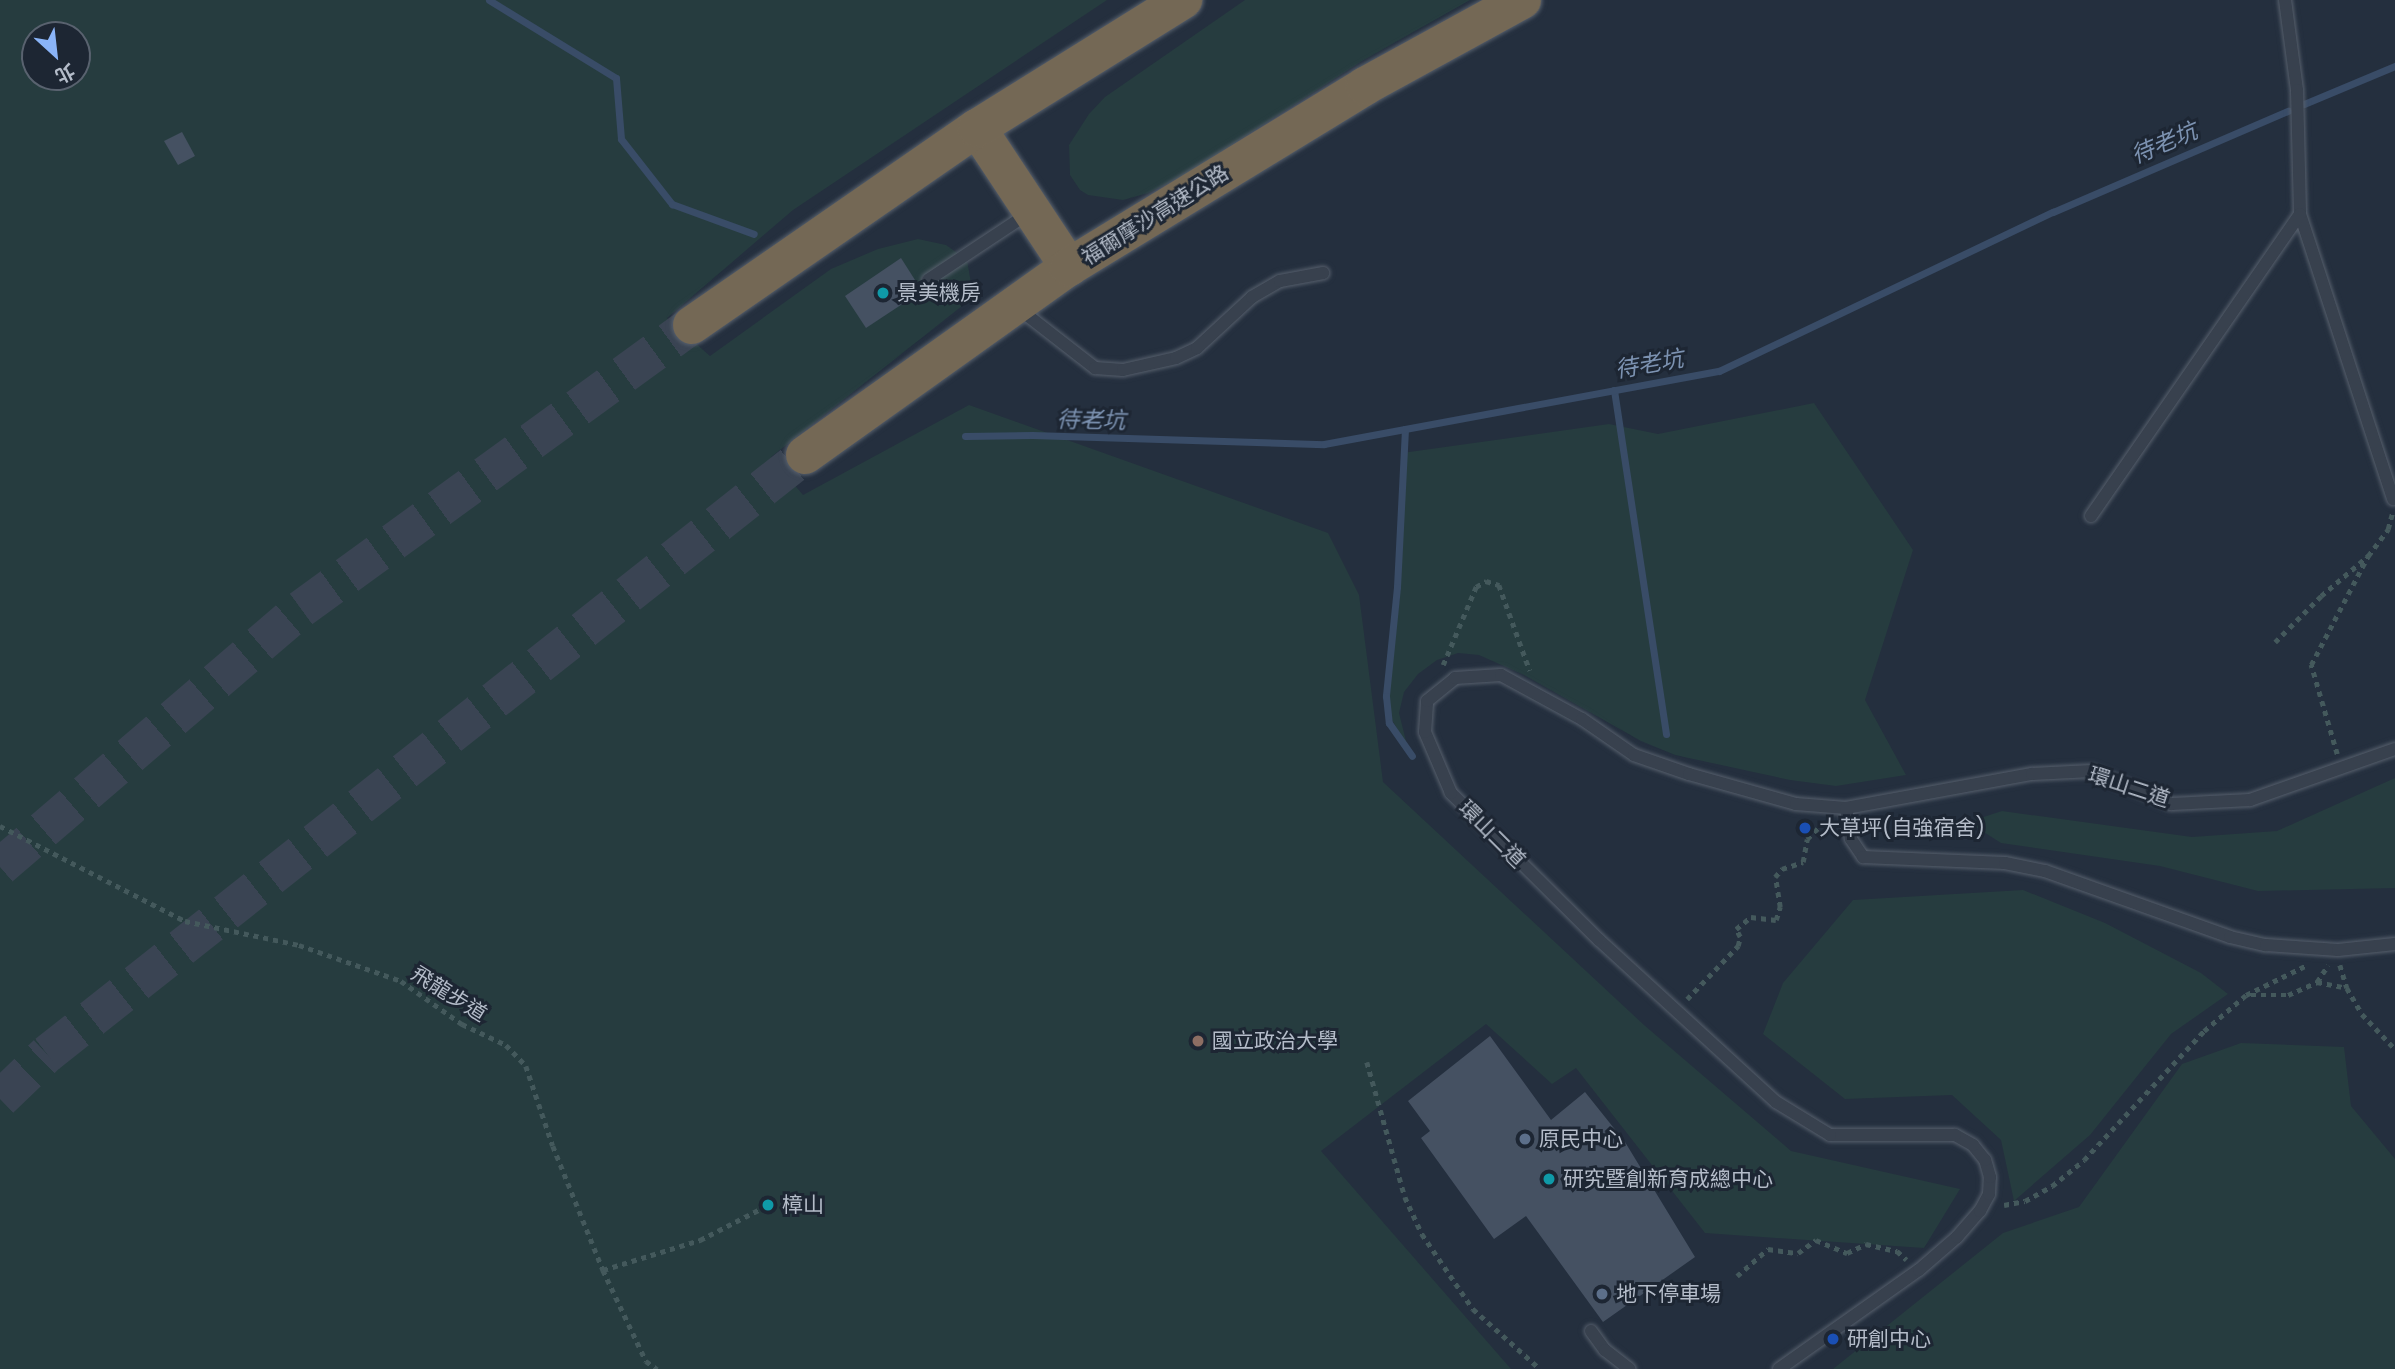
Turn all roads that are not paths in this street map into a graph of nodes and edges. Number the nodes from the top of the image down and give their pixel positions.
1 (1183, 0) edge
2 (1522, 0) edge
3 (2285, 0) edge
4 (977, 128) junction
5 (1032, 211) junction
6 (2300, 214) junction
7 (1069, 267) junction
8 (1323, 273) dead end
9 (928, 280) dead end
10 (1015, 306) junction
11 (692, 325) tunnel mouth
12 (805, 455) tunnel mouth
13 (2393, 499) road end
14 (2091, 516) dead end
15 (2395, 749) edge
16 (1846, 808) junction
17 (2395, 944) edge
18 (1591, 1331) dead end
19 (1629, 1369) edge
20 (1779, 1369) edge

1 - 4 highway
2 - 7 highway, 福爾摩沙高速公路
3 - 6 lane
4 - 5 highway
4 - 11 highway
5 - 7 highway
5 - 9 lane
6 - 13 lane
6 - 14 lane
7 - 10 highway, 福爾摩沙高速公路
8 - 10 lane
10 - 12 highway, 福爾摩沙高速公路
15 - 16 lane, 環山二道
16 - 17 lane
16 - 20 lane, 環山二道
18 - 19 lane

